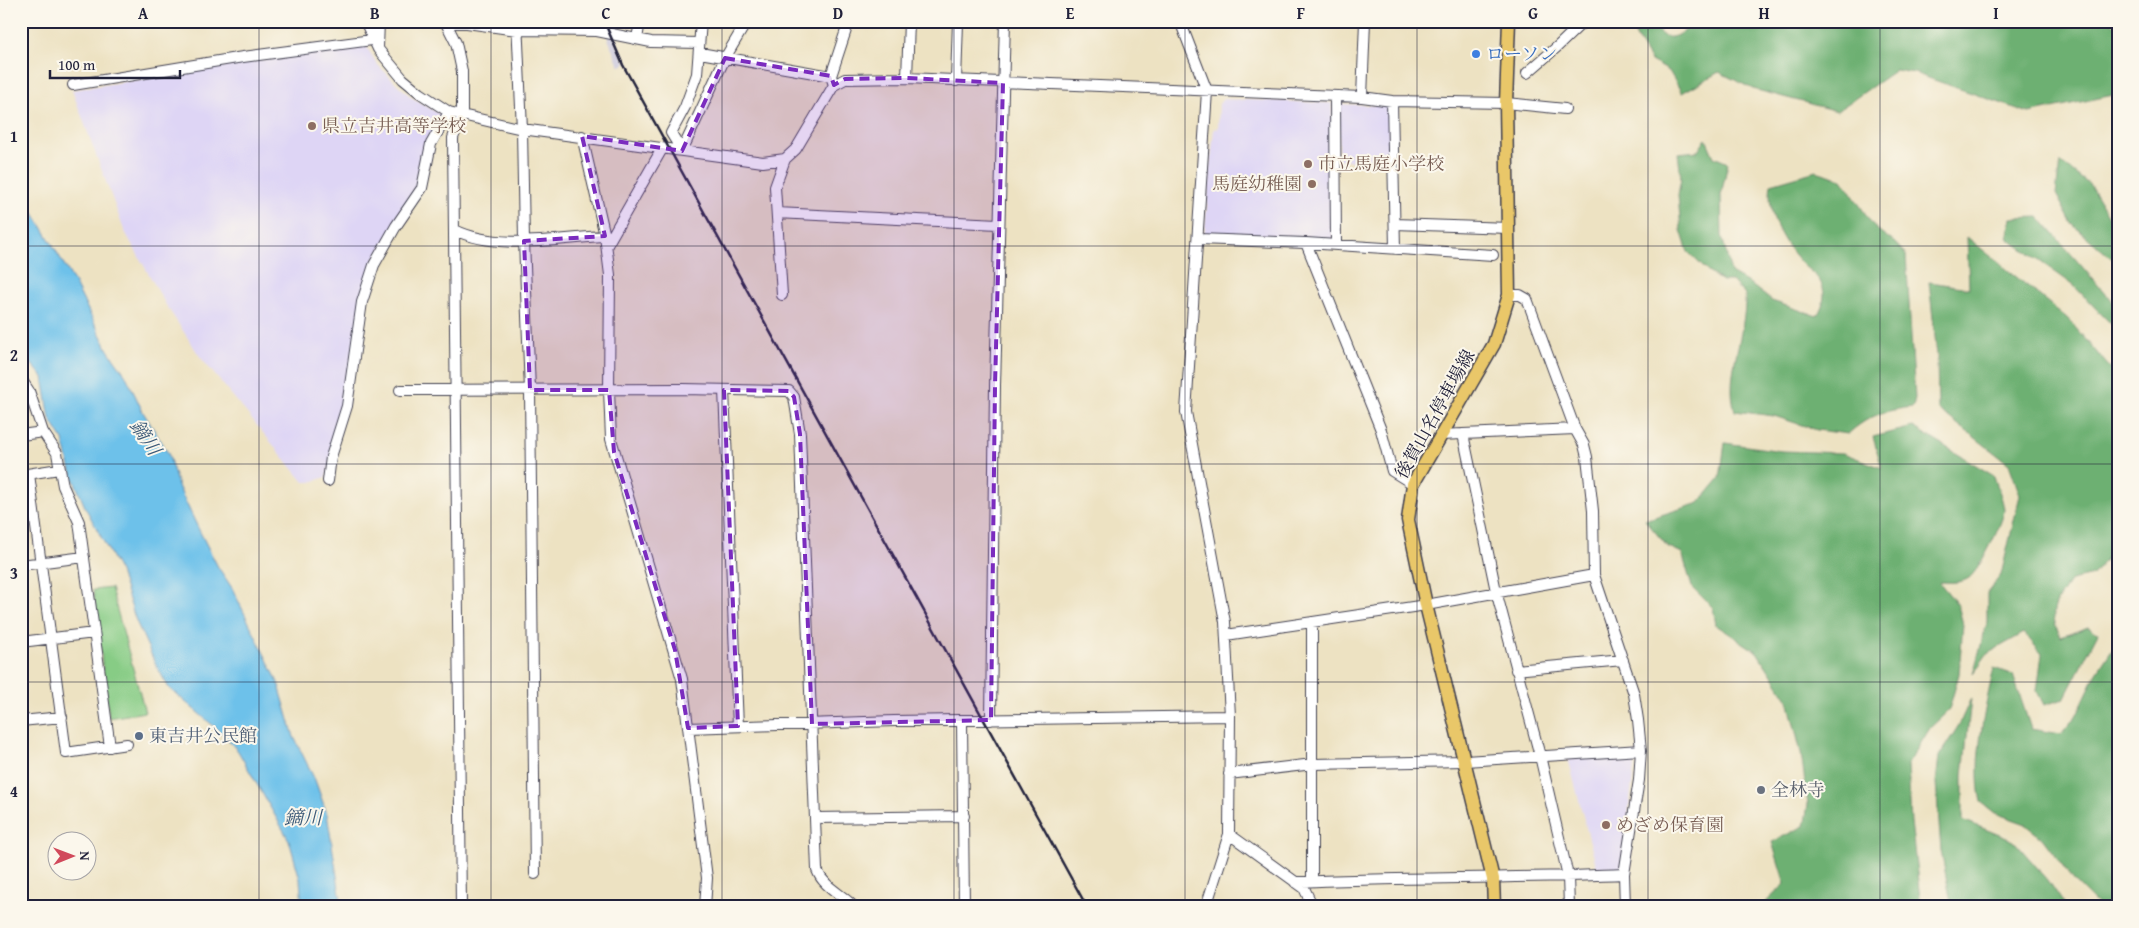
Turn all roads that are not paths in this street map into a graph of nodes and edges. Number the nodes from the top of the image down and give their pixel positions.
1 (365, 21) edge
2 (379, 21) edge
3 (640, 21) edge
4 (701, 21) edge
5 (747, 21) edge
6 (849, 21) edge
7 (909, 21) edge
8 (1005, 21) edge
9 (1180, 21) edge
10 (1365, 21) edge
11 (1509, 21) edge
12 (1584, 21) edge
13 (445, 22) edge
14 (958, 22) edge
15 (517, 26) edge
16 (637, 40) junction
17 (375, 44) junction
18 (699, 48) junction
19 (725, 58) junction
20 (1527, 73) dead end
21 (907, 78) junction
22 (956, 80) junction
23 (832, 81) junction
24 (1004, 83) junction
25 (73, 85) dead end
26 (1207, 91) junction
27 (1335, 96) junction
28 (1362, 97) junction
29 (1392, 101) junction
30 (1506, 103) junction
31 (1565, 109) dead end
32 (449, 112) junction
33 (462, 114) junction
34 (522, 128) junction
35 (582, 136) junction
36 (662, 149) junction
37 (682, 151) junction
38 (785, 159) junction
39 (776, 213) junction
40 (998, 224) junction
41 (1395, 224) junction
42 (1509, 228) junction
43 (455, 230) junction
44 (1199, 239) junction
45 (606, 241) junction
46 (524, 242) junction
47 (1306, 243) junction
48 (1336, 245) junction
49 (1395, 249) junction
50 (1494, 255) dead end
51 (782, 295) dead end
52 (1509, 295) junction
53 (21, 380) edge
54 (400, 390) dead end
55 (457, 390) junction
56 (530, 390) junction
57 (609, 390) junction
58 (724, 390) junction
59 (26, 398) edge
60 (1575, 429) junction
61 (43, 432) junction
62 (1463, 434) junction
63 (1440, 435) junction
64 (21, 436) edge
65 (59, 469) junction
66 (25, 474) edge
67 (328, 481) dead end
68 (1413, 484) junction
69 (84, 557) junction
70 (41, 562) junction
71 (21, 565) edge
72 (1594, 575) junction
73 (1496, 591) junction
74 (1426, 604) junction
75 (1312, 622) junction
76 (94, 633) junction
77 (1226, 635) junction
78 (51, 637) junction
79 (21, 642) edge
80 (1623, 660) junction
81 (1516, 670) junction
82 (1230, 716) junction
83 (62, 717) junction
84 (992, 720) junction
85 (21, 721) edge
86 (962, 722) junction
87 (812, 724) junction
88 (738, 726) junction
89 (688, 728) junction
90 (127, 744) dead end
91 (110, 747) junction
92 (1640, 750) junction
93 (1540, 756) junction
94 (1465, 760) junction
95 (1313, 764) junction
96 (1229, 774) junction
97 (964, 816) junction
98 (815, 818) junction
99 (1229, 834) junction
100 (535, 874) dead end
101 (1624, 874) junction
102 (1568, 876) junction
103 (1493, 879) junction
104 (1312, 881) junction
105 (1295, 882) junction
106 (461, 907) edge
107 (706, 907) edge
108 (854, 907) edge
109 (964, 907) edge
110 (1206, 907) edge
111 (1313, 907) edge
112 (1494, 907) edge
113 (1569, 907) edge
114 (1625, 907) edge

1 - 17 street
2 - 17 street
3 - 16 street
4 - 18 street
5 - 19 street
6 - 23 street
7 - 21 street
8 - 24 street
9 - 26 street
10 - 28 street
11 - 30 main road, 後賀山名停車場線
12 - 20 street
13 - 15 street
13 - 33 street
14 - 22 street
15 - 16 street
15 - 34 street
16 - 18 street
17 - 25 street
17 - 32 street
18 - 19 street
18 - 37 street
19 - 23 street
19 - 37 street
21 - 22 street
21 - 23 street
22 - 24 street
23 - 38 street
24 - 26 street
24 - 40 street
26 - 27 street
26 - 44 street
27 - 28 street
27 - 48 street
28 - 29 street
29 - 30 street
29 - 41 street
30 - 31 street
30 - 42 main road, 後賀山名停車場線
32 - 33 street
32 - 67 street
33 - 34 street
33 - 43 street
34 - 35 street
34 - 46 street
35 - 36 street
35 - 45 street
36 - 37 street
36 - 45 street
37 - 38 street
38 - 39 street
39 - 40 street
39 - 51 street
40 - 84 street
41 - 42 street
41 - 49 street
42 - 52 main road, 後賀山名停車場線
43 - 46 street
43 - 55 street
44 - 47 street
44 - 77 street
45 - 46 street
45 - 57 street
46 - 56 street
47 - 48 street
47 - 68 street
48 - 49 street
49 - 50 street
52 - 60 street
52 - 63 main road, 後賀山名停車場線
53 - 59 street
54 - 55 street
55 - 56 street
55 - 106 street
56 - 57 street
56 - 100 street
57 - 58 street
57 - 89 street
58 - 87 street
58 - 88 street
59 - 61 street
60 - 62 street
60 - 72 street
61 - 64 street
61 - 65 street
62 - 63 street
62 - 73 street
63 - 68 main road, 後賀山名停車場線
65 - 66 street
65 - 69 street
66 - 70 street
68 - 74 main road, 後賀山名停車場線
69 - 70 street
69 - 76 street
70 - 71 street
70 - 78 street
72 - 73 street
72 - 80 street
73 - 74 street
73 - 81 street
74 - 75 street
74 - 94 main road, 後賀山名停車場線
75 - 77 street
75 - 95 street
76 - 78 street
76 - 91 street
77 - 82 street
78 - 79 street
78 - 83 street
80 - 81 street
80 - 92 street
81 - 93 street
82 - 84 street
82 - 96 street
83 - 85 street
83 - 91 street
84 - 86 street
86 - 87 street
86 - 97 street
87 - 88 street
87 - 98 street
88 - 89 street
89 - 107 street
90 - 91 street
92 - 93 street
92 - 101 street
93 - 94 street
93 - 102 street
94 - 95 street
94 - 103 main road, 後賀山名停車場線
95 - 96 street
95 - 104 street
96 - 99 street
97 - 98 street
97 - 109 street
98 - 108 street
99 - 105 street
99 - 110 street
101 - 102 street
101 - 114 street
102 - 103 street
102 - 113 street
103 - 104 street
103 - 112 main road, 後賀山名停車場線
104 - 105 street
105 - 111 street

